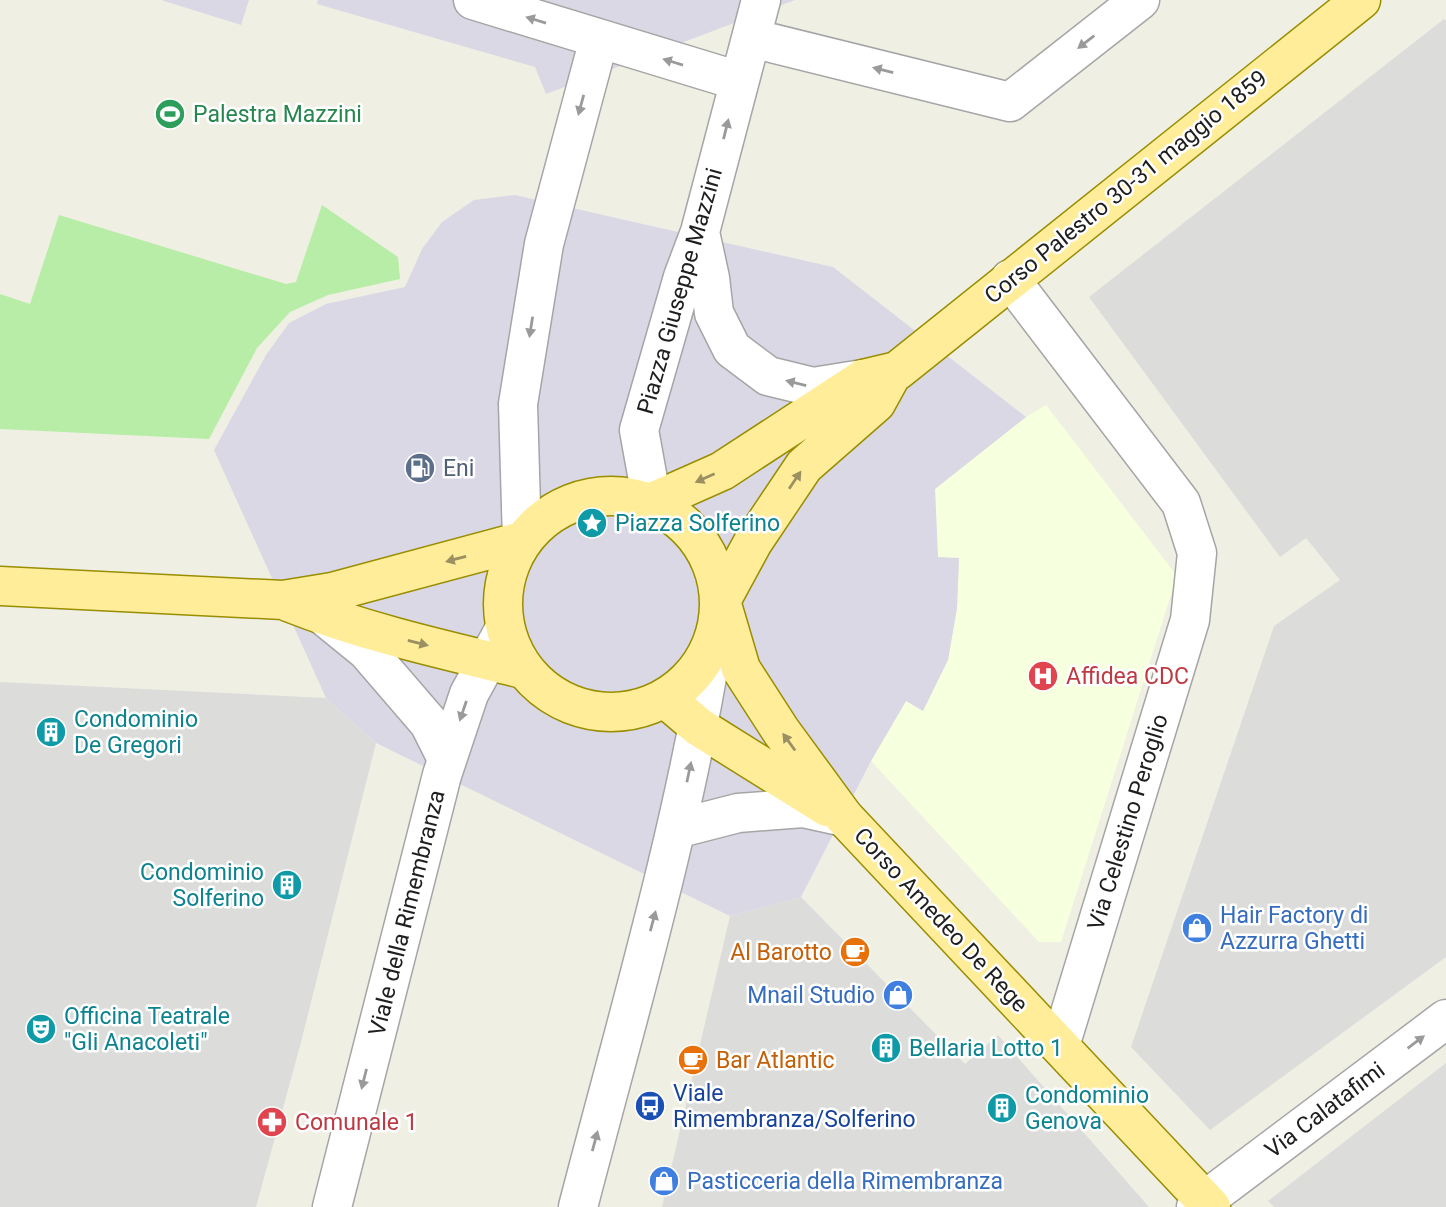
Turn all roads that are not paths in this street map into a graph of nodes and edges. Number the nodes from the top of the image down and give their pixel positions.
1 (473, 0) edge
2 (761, 0) edge
3 (1140, 0) edge
4 (1361, 0) edge
5 (751, 38) junction
6 (599, 39) junction
7 (739, 81) junction
8 (700, 232) junction
9 (1010, 279) junction
10 (877, 377) junction
11 (652, 502) junction
12 (522, 541) junction
13 (0, 586) edge
14 (283, 600) junction
15 (721, 601) junction
16 (324, 616) junction
17 (712, 648) junction
18 (505, 653) junction
19 (666, 699) junction
20 (699, 727) junction
21 (447, 759) junction
22 (844, 817) junction
23 (676, 829) junction
24 (1446, 1019) edge
25 (1060, 1046) junction
26 (1204, 1205) edge
27 (331, 1207) edge
28 (578, 1207) edge

6 -> 1 street
2 - 5 street, Piazza Giuseppe Mazzini
3 -> 5 street
4 - 9 main road, Corso Palestro 30-31 maggio 1859
5 - 7 street, Piazza Giuseppe Mazzini
7 -> 6 street
6 -> 12 street
8 -> 7 street, Piazza Giuseppe Mazzini
10 -> 8 street
8 - 11 street, Piazza Giuseppe Mazzini
9 - 10 main road, Corso Palestro 30-31 maggio 1859
9 - 25 street, Via Celestino Peroglio
10 -> 11 main road, Corso Palestro 30-31 maggio 1859
15 -> 10 main road, Corso Palestro 30-31 maggio 1859
11 - 12 main road
11 - 15 main road
12 -> 14 main road
12 - 18 main road
13 - 14 main road
14 - 16 main road
15 - 17 main road
22 -> 15 main road, Corso Amedeo De Rege
16 -> 18 main road
16 - 21 street
17 - 19 main road
17 - 20 street
18 - 19 main road
18 -> 21 street, Viale della Rimembranza
19 - 20 main road, Corso Amedeo De Rege
20 - 22 main road, Corso Amedeo De Rege
23 -> 20 street
21 -> 27 street, Viale della Rimembranza
22 - 23 street
22 - 25 main road, Corso Amedeo De Rege
28 -> 23 street
26 -> 24 street, Via Calatafimi
25 - 26 main road, Corso Amedeo De Rege

